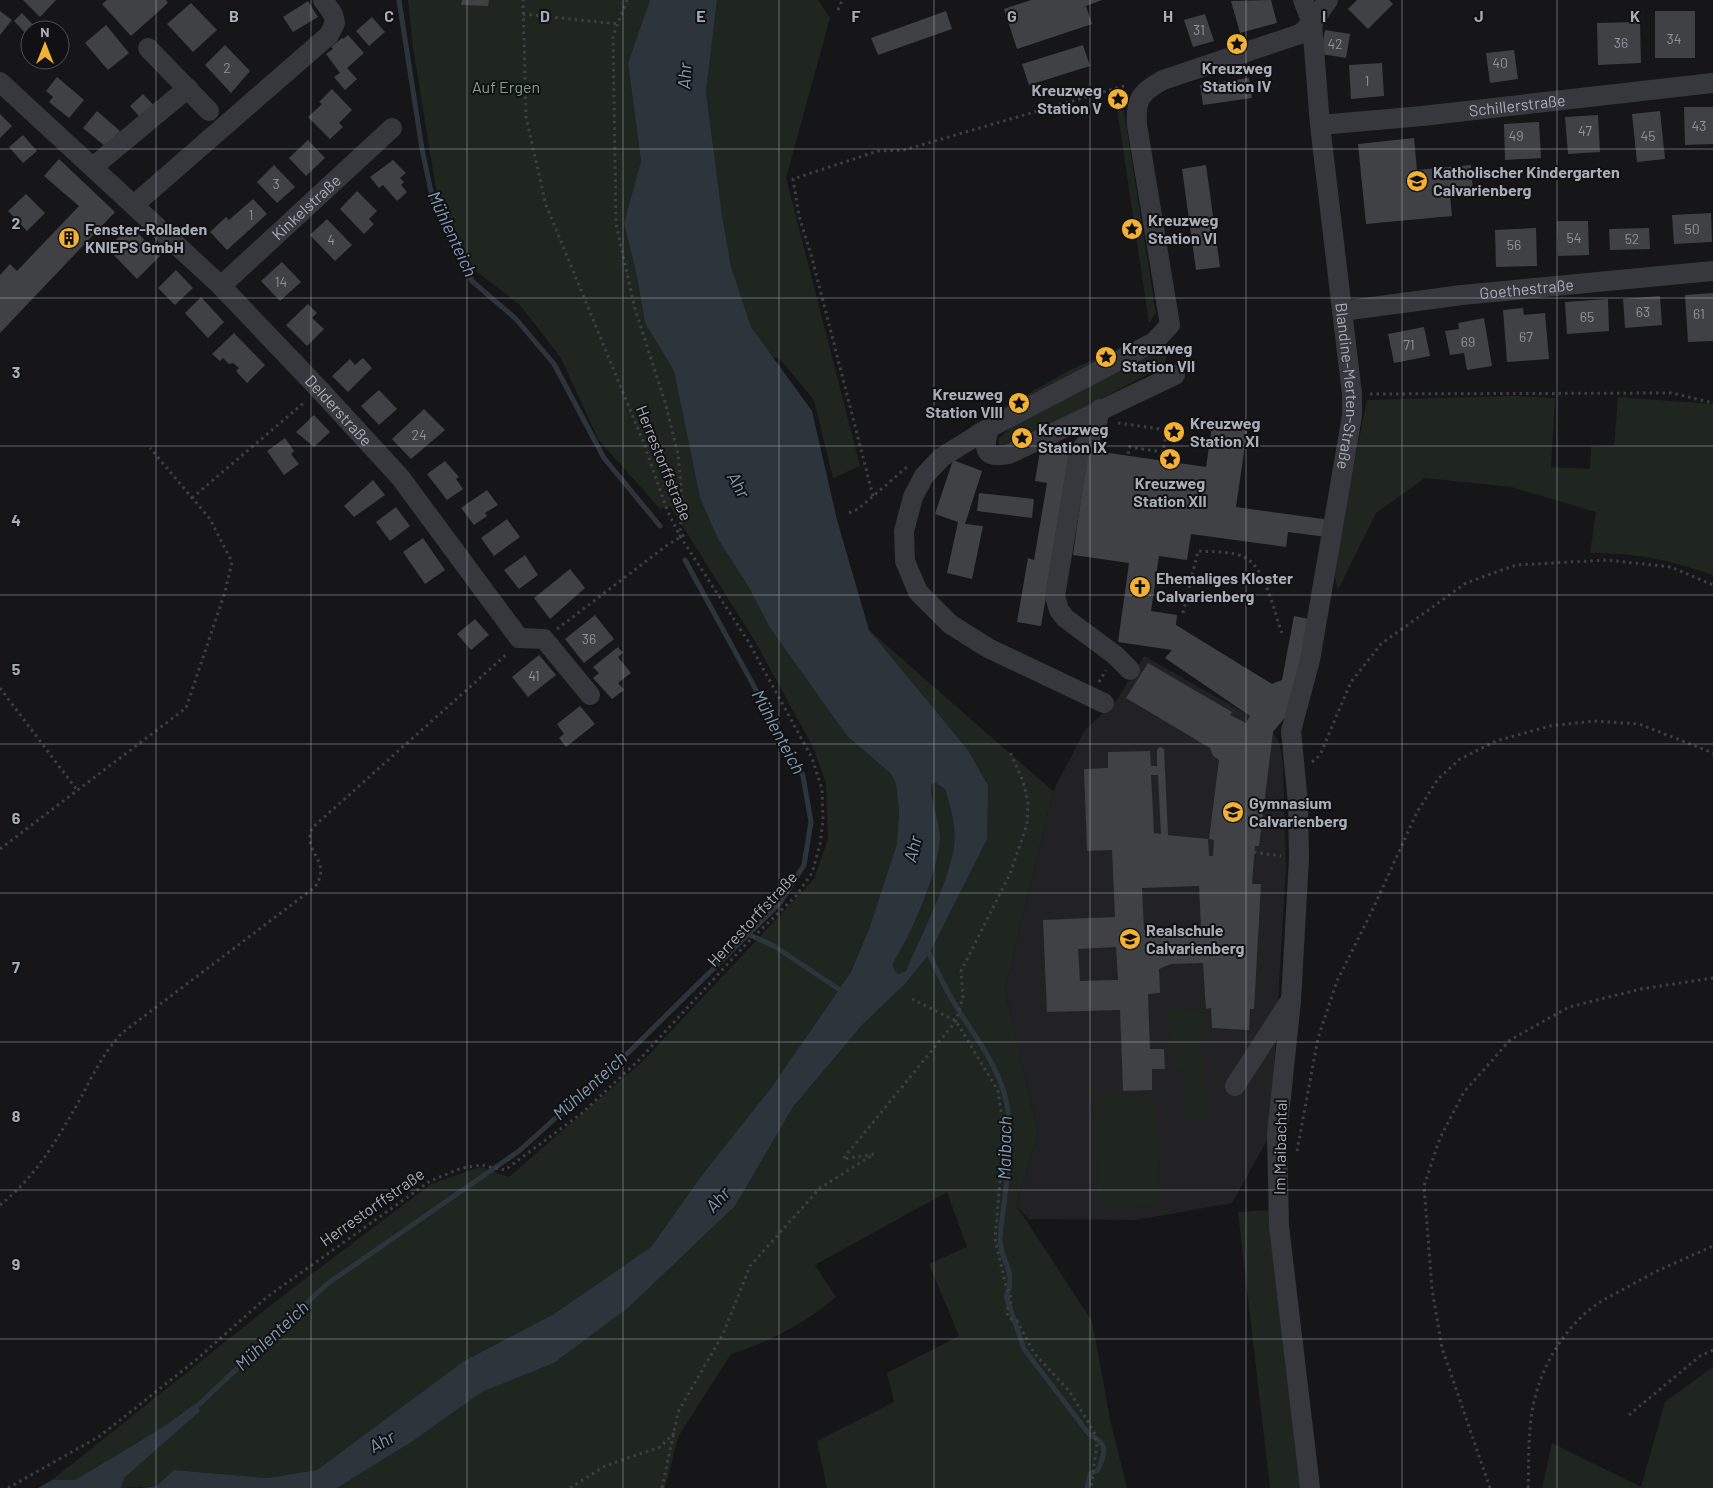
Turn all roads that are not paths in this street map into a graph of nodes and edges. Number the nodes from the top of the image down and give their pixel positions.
1 (323, 0) edge
2 (1303, 0) edge
3 (1328, 0) edge
4 (1312, 23) junction
5 (148, 48) dead end
6 (0, 82) edge
7 (1713, 84) edge
8 (188, 88) junction
9 (209, 111) dead end
10 (1320, 125) junction
11 (392, 128) dead end
12 (93, 167) junction
13 (135, 204) junction
14 (1713, 271) edge
15 (221, 286) junction
16 (1342, 310) junction
17 (1175, 375) dead end
18 (1100, 410) junction
19 (989, 428) junction
20 (1130, 670) dead end
21 (590, 695) dead end
22 (1104, 703) road end
23 (1294, 776) joint
24 (1291, 1000) junction
25 (1235, 1086) dead end
26 (1310, 1488) edge

1 - 13 street
2 - 4 street, Blandine-Merten-Straße
3 - 4 street
4 - 10 street, Blandine-Merten-Straße
4 - 19 street
5 - 8 street
6 - 12 street, Delderstraße
7 - 10 street, Schillerstraße
8 - 9 street
8 - 12 street
10 - 16 street, Blandine-Merten-Straße
11 - 15 street, Kinkelstraße
12 - 13 street, Delderstraße
13 - 15 street, Delderstraße
14 - 16 street, Goethestraße
15 - 21 street, Delderstraße
16 - 23 street, Blandine-Merten-Straße
17 - 18 street
18 - 19 street
18 - 20 street
19 - 22 street
23 - 24 street, Im Maibachtal
24 - 25 street
24 - 26 street, Im Maibachtal

